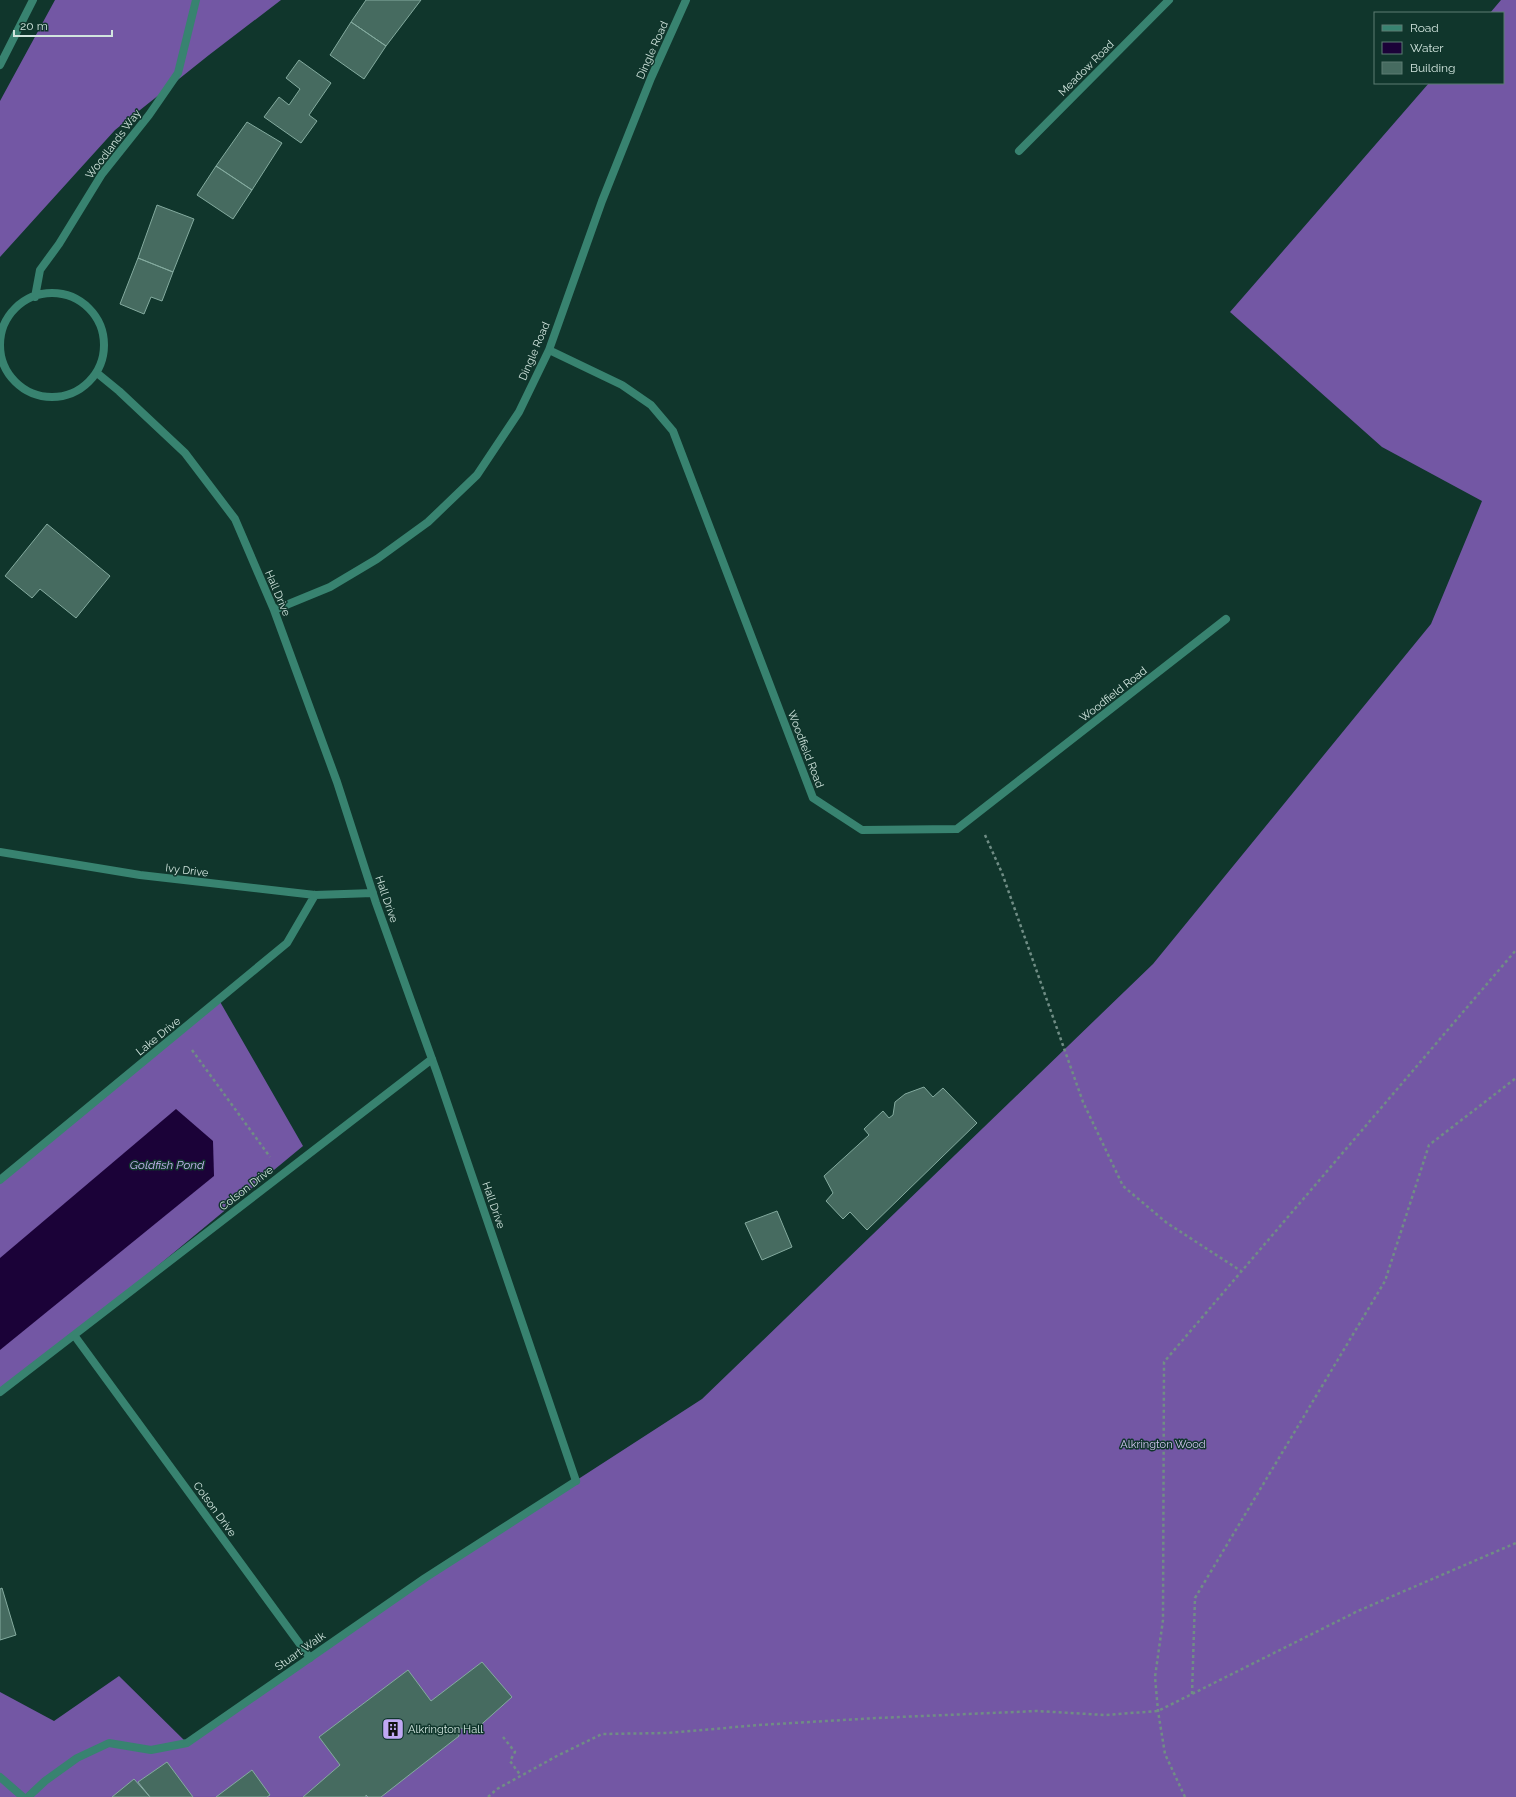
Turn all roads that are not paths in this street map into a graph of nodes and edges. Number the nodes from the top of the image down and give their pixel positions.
1 (33, 0) edge
2 (196, 0) edge
3 (686, 0) edge
4 (1169, 0) edge
5 (0, 65) edge
6 (1019, 151) dead end
7 (35, 297) junction
8 (0, 350) edge
9 (549, 350) junction
10 (97, 373) junction
11 (274, 610) junction
12 (1226, 619) dead end
13 (0, 852) edge
14 (373, 893) junction
15 (314, 896) junction
16 (432, 1059) junction
17 (0, 1180) edge
18 (74, 1335) junction
19 (0, 1392) edge
20 (576, 1481) joint
21 (310, 1658) junction
22 (0, 1777) edge
23 (23, 1797) edge
24 (28, 1797) edge

1 - 5 street
2 - 7 street, Woodlands Way
3 - 9 street, Dingle Road
4 - 6 street, Meadow Road
7 - 8 street
7 - 10 street
8 - 10 street
9 - 11 street, Dingle Road
9 - 12 street, Woodfield Road
10 - 11 street, Hall Drive
11 - 14 street, Hall Drive
13 - 15 street, Ivy Drive
14 - 15 street, Ivy Drive
14 - 16 street, Hall Drive
15 - 17 street, Lake Drive
16 - 18 street, Colson Drive
16 - 20 street, Hall Drive
18 - 19 street, Colson Drive
18 - 21 street, Colson Drive
20 - 21 street, Stuart Walk
21 - 24 street, Stuart Walk
22 - 23 street

